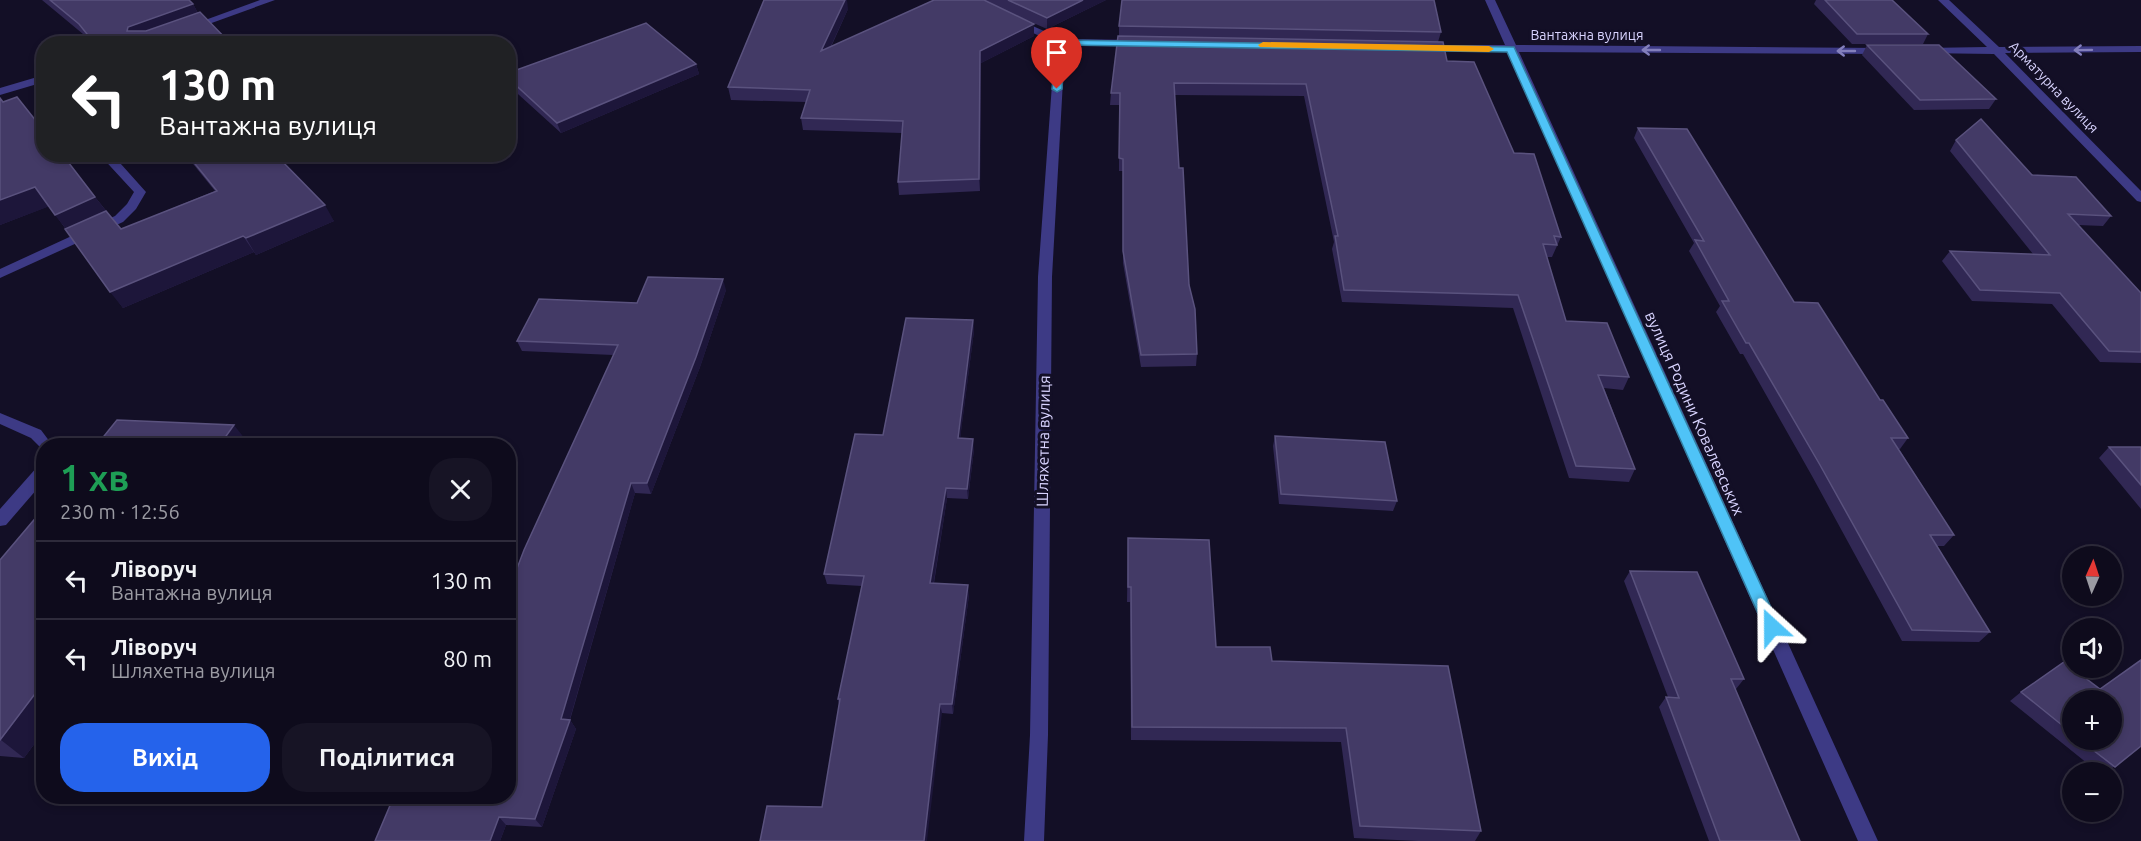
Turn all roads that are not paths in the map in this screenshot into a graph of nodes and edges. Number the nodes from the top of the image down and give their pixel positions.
1 (270, 0) edge
2 (1490, 0) edge
3 (1942, 0) edge
4 (1010, 19) edge
5 (175, 33) edge
6 (1060, 42) junction
7 (1143, 43) edge
8 (1416, 48) edge
9 (1510, 50) junction
10 (2141, 50) edge
11 (1890, 51) edge
12 (1914, 51) edge
13 (1997, 51) junction
14 (36, 82) edge
15 (0, 92) edge
16 (112, 162) edge
17 (2141, 198) edge
18 (0, 274) edge
19 (0, 418) edge
20 (39, 438) edge
21 (36, 479) edge
22 (0, 520) edge
23 (1034, 841) edge
24 (1868, 841) edge

1 - 5 street
2 - 9 street, вулиця Родини Ковалевських
3 - 13 street, Арматурна вулиця
4 - 6 street
6 - 7 street
6 - 23 street, Шляхетна вулиця
8 - 9 street, Вантажна вулиця
11 -> 9 street, Вантажна вулиця
9 - 24 street, вулиця Родини Ковалевських
10 -> 13 street
12 - 13 street
13 - 17 street, Арматурна вулиця
14 - 15 street
16 - 18 street
19 - 20 street
21 - 22 street

